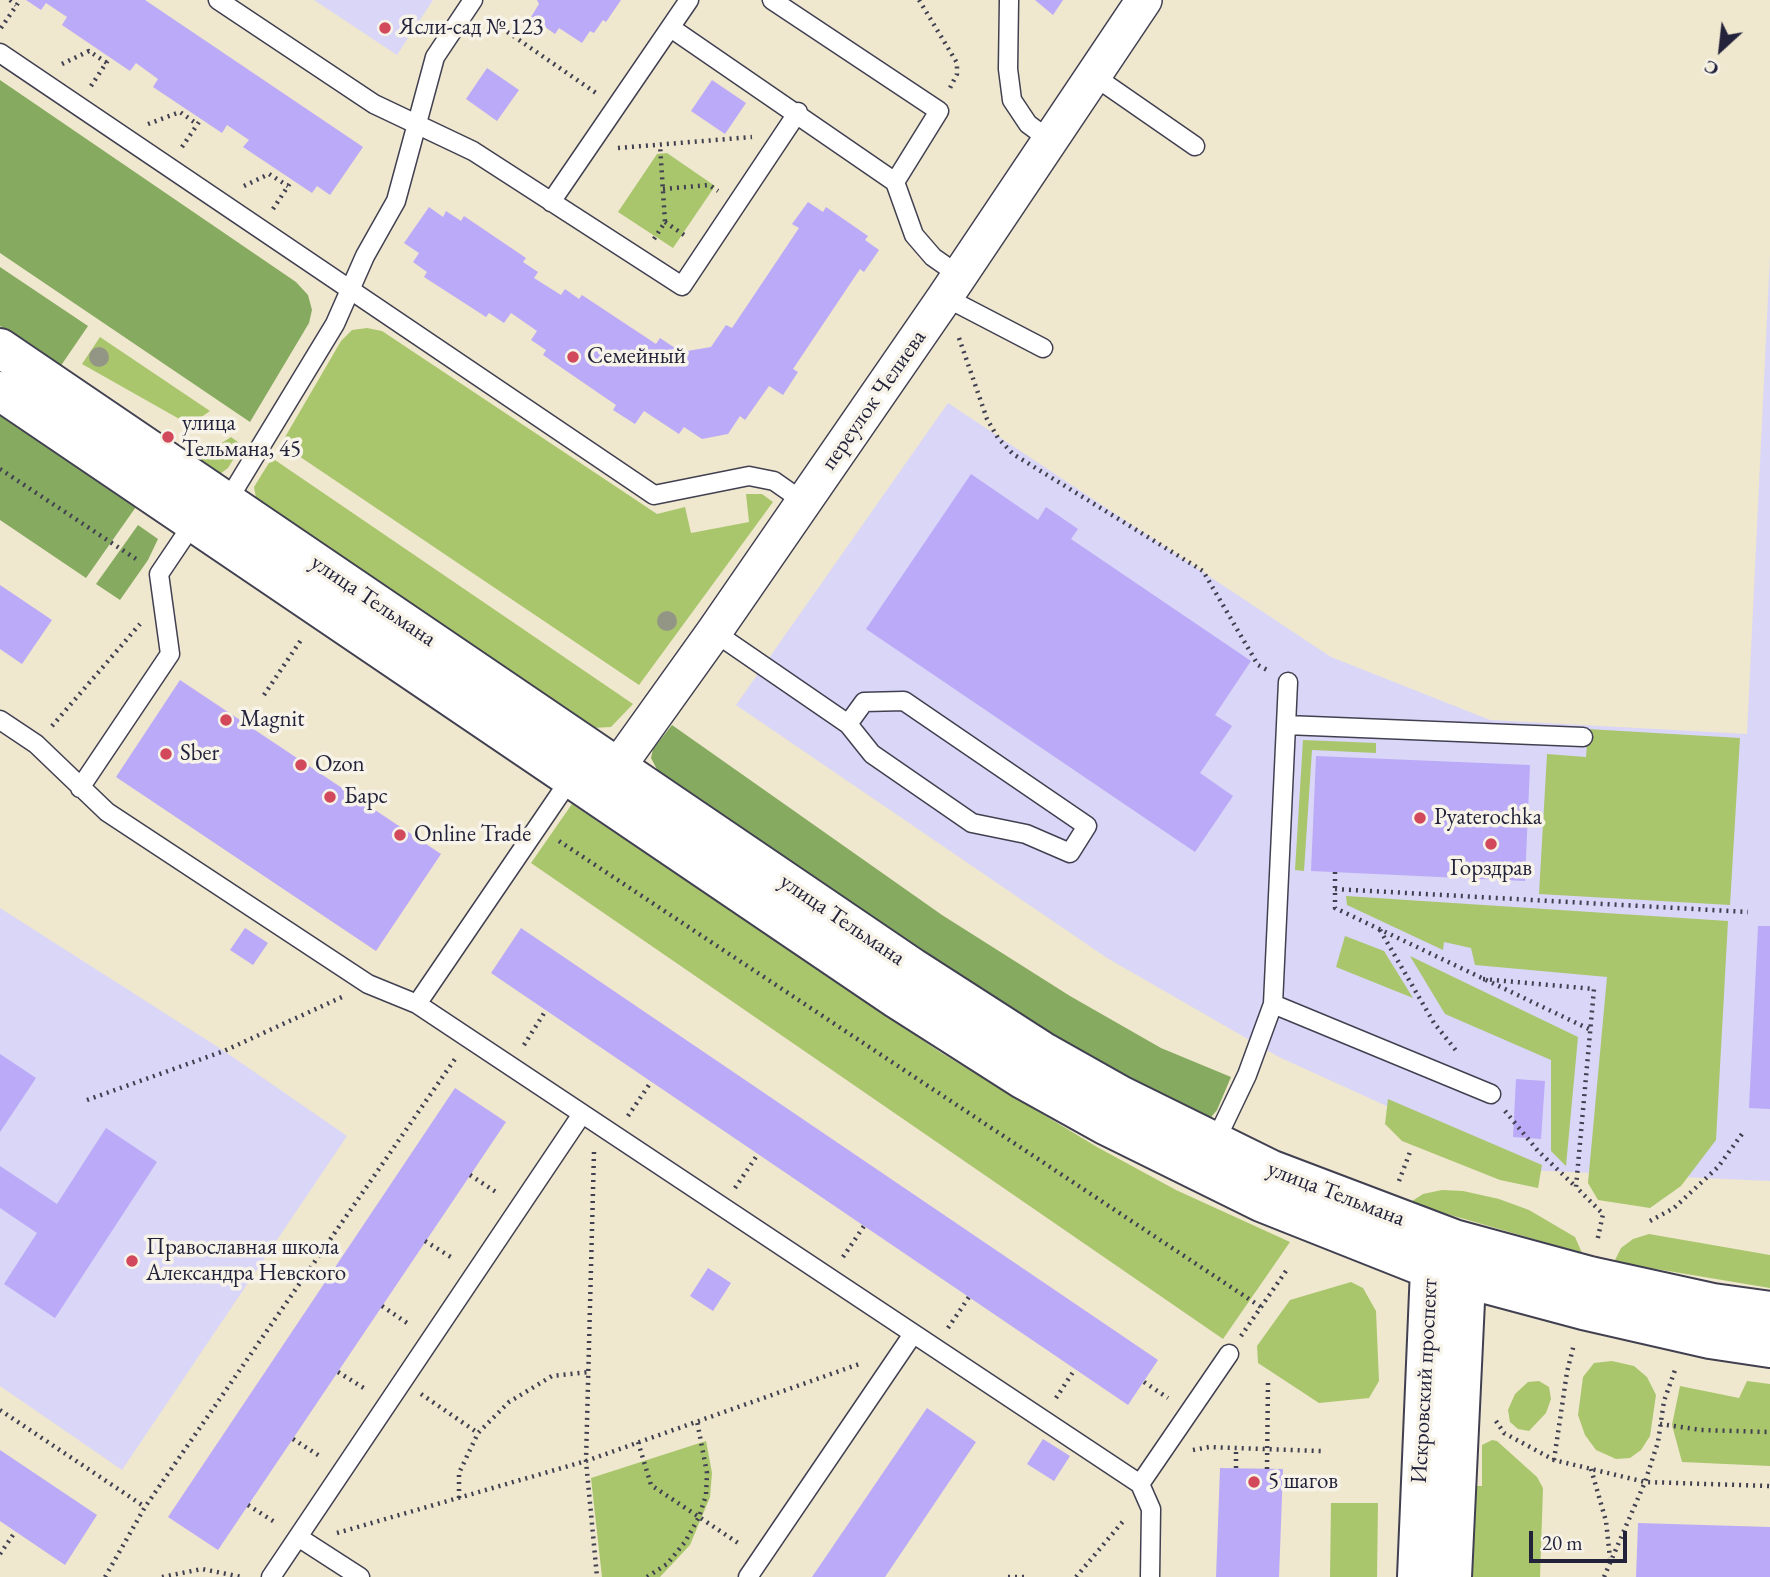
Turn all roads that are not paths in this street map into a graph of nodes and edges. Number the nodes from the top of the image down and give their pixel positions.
1 (218, 0) edge
2 (689, 0) edge
3 (772, 0) edge
4 (1009, 0) edge
5 (1144, 0) edge
6 (471, 3) edge
7 (671, 28) junction
8 (0, 53) edge
9 (1094, 76) junction
10 (798, 112) junction
11 (417, 125) junction
12 (1051, 141) junction
13 (1195, 146) dead end
14 (895, 182) junction
15 (551, 202) junction
16 (952, 287) junction
17 (350, 290) junction
18 (0, 348) edge
19 (1043, 348) dead end
20 (0, 391) edge
21 (804, 502) junction
22 (211, 512) junction
23 (714, 632) junction
24 (1288, 681) road end
25 (0, 720) edge
26 (848, 724) junction
27 (1286, 725) junction
28 (1583, 737) dead end
29 (594, 772) junction
30 (80, 788) junction
31 (417, 1004) junction
32 (1273, 1004) junction
33 (1491, 1094) dead end
34 (589, 1118) junction
35 (1214, 1144) junction
36 (1454, 1239) junction
37 (1430, 1269) junction
38 (1466, 1280) junction
39 (1770, 1311) edge
40 (913, 1334) junction
41 (1770, 1348) edge
42 (1229, 1354) road end
43 (1140, 1484) junction
44 (302, 1539) junction
45 (271, 1577) edge
46 (360, 1577) edge
47 (748, 1577) edge
48 (1150, 1577) edge
49 (1417, 1577) edge
50 (1452, 1577) edge

1 - 11 lane
2 - 7 lane
3 - 14 lane
4 - 12 lane
5 - 9 street, переулок Челиева
6 - 11 lane
7 - 10 lane
7 - 15 lane
8 - 17 lane
9 - 12 street, переулок Челиева
9 - 13 lane
10 - 14 lane
10 - 15 lane
11 - 15 lane
11 - 17 lane
12 - 16 street, переулок Челиева
14 - 16 lane
16 - 19 lane
16 - 21 street, переулок Челиева
17 - 21 lane
17 - 22 lane
18 - 22 street, улица Тельмана
20 - 22 street, улица Тельмана
21 - 23 street, переулок Челиева
22 - 29 street, улица Тельмана
22 - 30 lane
23 - 26 lane
23 - 29 street, переулок Челиева
24 - 27 lane
25 - 30 lane
26 - 26 lane
27 - 28 lane
27 - 32 lane
29 - 31 lane
29 - 35 street, улица Тельмана
29 - 37 street, улица Тельмана
30 - 31 lane
31 - 34 lane
32 - 33 lane
32 - 35 lane
34 - 40 lane
34 - 44 lane
35 - 36 street, улица Тельмана
36 - 37 street, Искровский проспект
36 - 38 street, Искровский проспект
36 - 39 street, улица Тельмана
37 - 38 street, улица Тельмана
37 - 49 street, Искровский проспект
38 - 41 street, улица Тельмана
38 - 50 street, Искровский проспект
40 - 43 lane
40 - 47 lane
42 - 43 lane
43 - 48 lane
44 - 45 lane
44 - 46 lane

